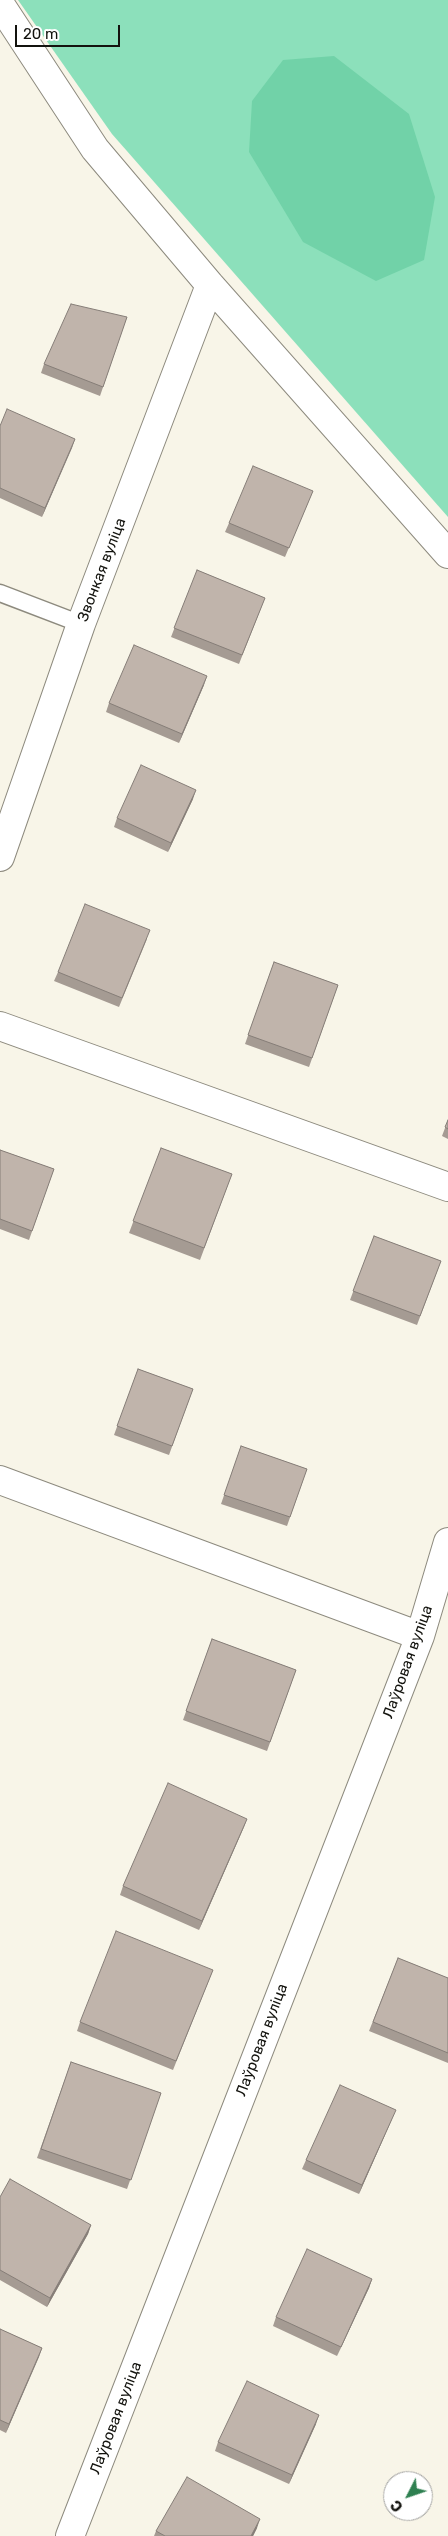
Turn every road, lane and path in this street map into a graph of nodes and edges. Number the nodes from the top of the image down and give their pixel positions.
1 (0, 4) edge
2 (210, 285) junction
3 (448, 554) edge
4 (0, 593) edge
5 (81, 624) junction
6 (0, 857) edge
7 (0, 1026) edge
8 (448, 1187) edge
9 (0, 1480) edge
10 (448, 1542) edge
11 (420, 1636) junction
12 (70, 2536) edge

1 - 2 street
2 - 3 street
2 - 5 street, Звонкая вуліца
4 - 5 lane
5 - 6 street, Звонкая вуліца
7 - 8 street
9 - 11 street
10 - 11 street, Лаўровая вуліца
11 - 12 street, Лаўровая вуліца

